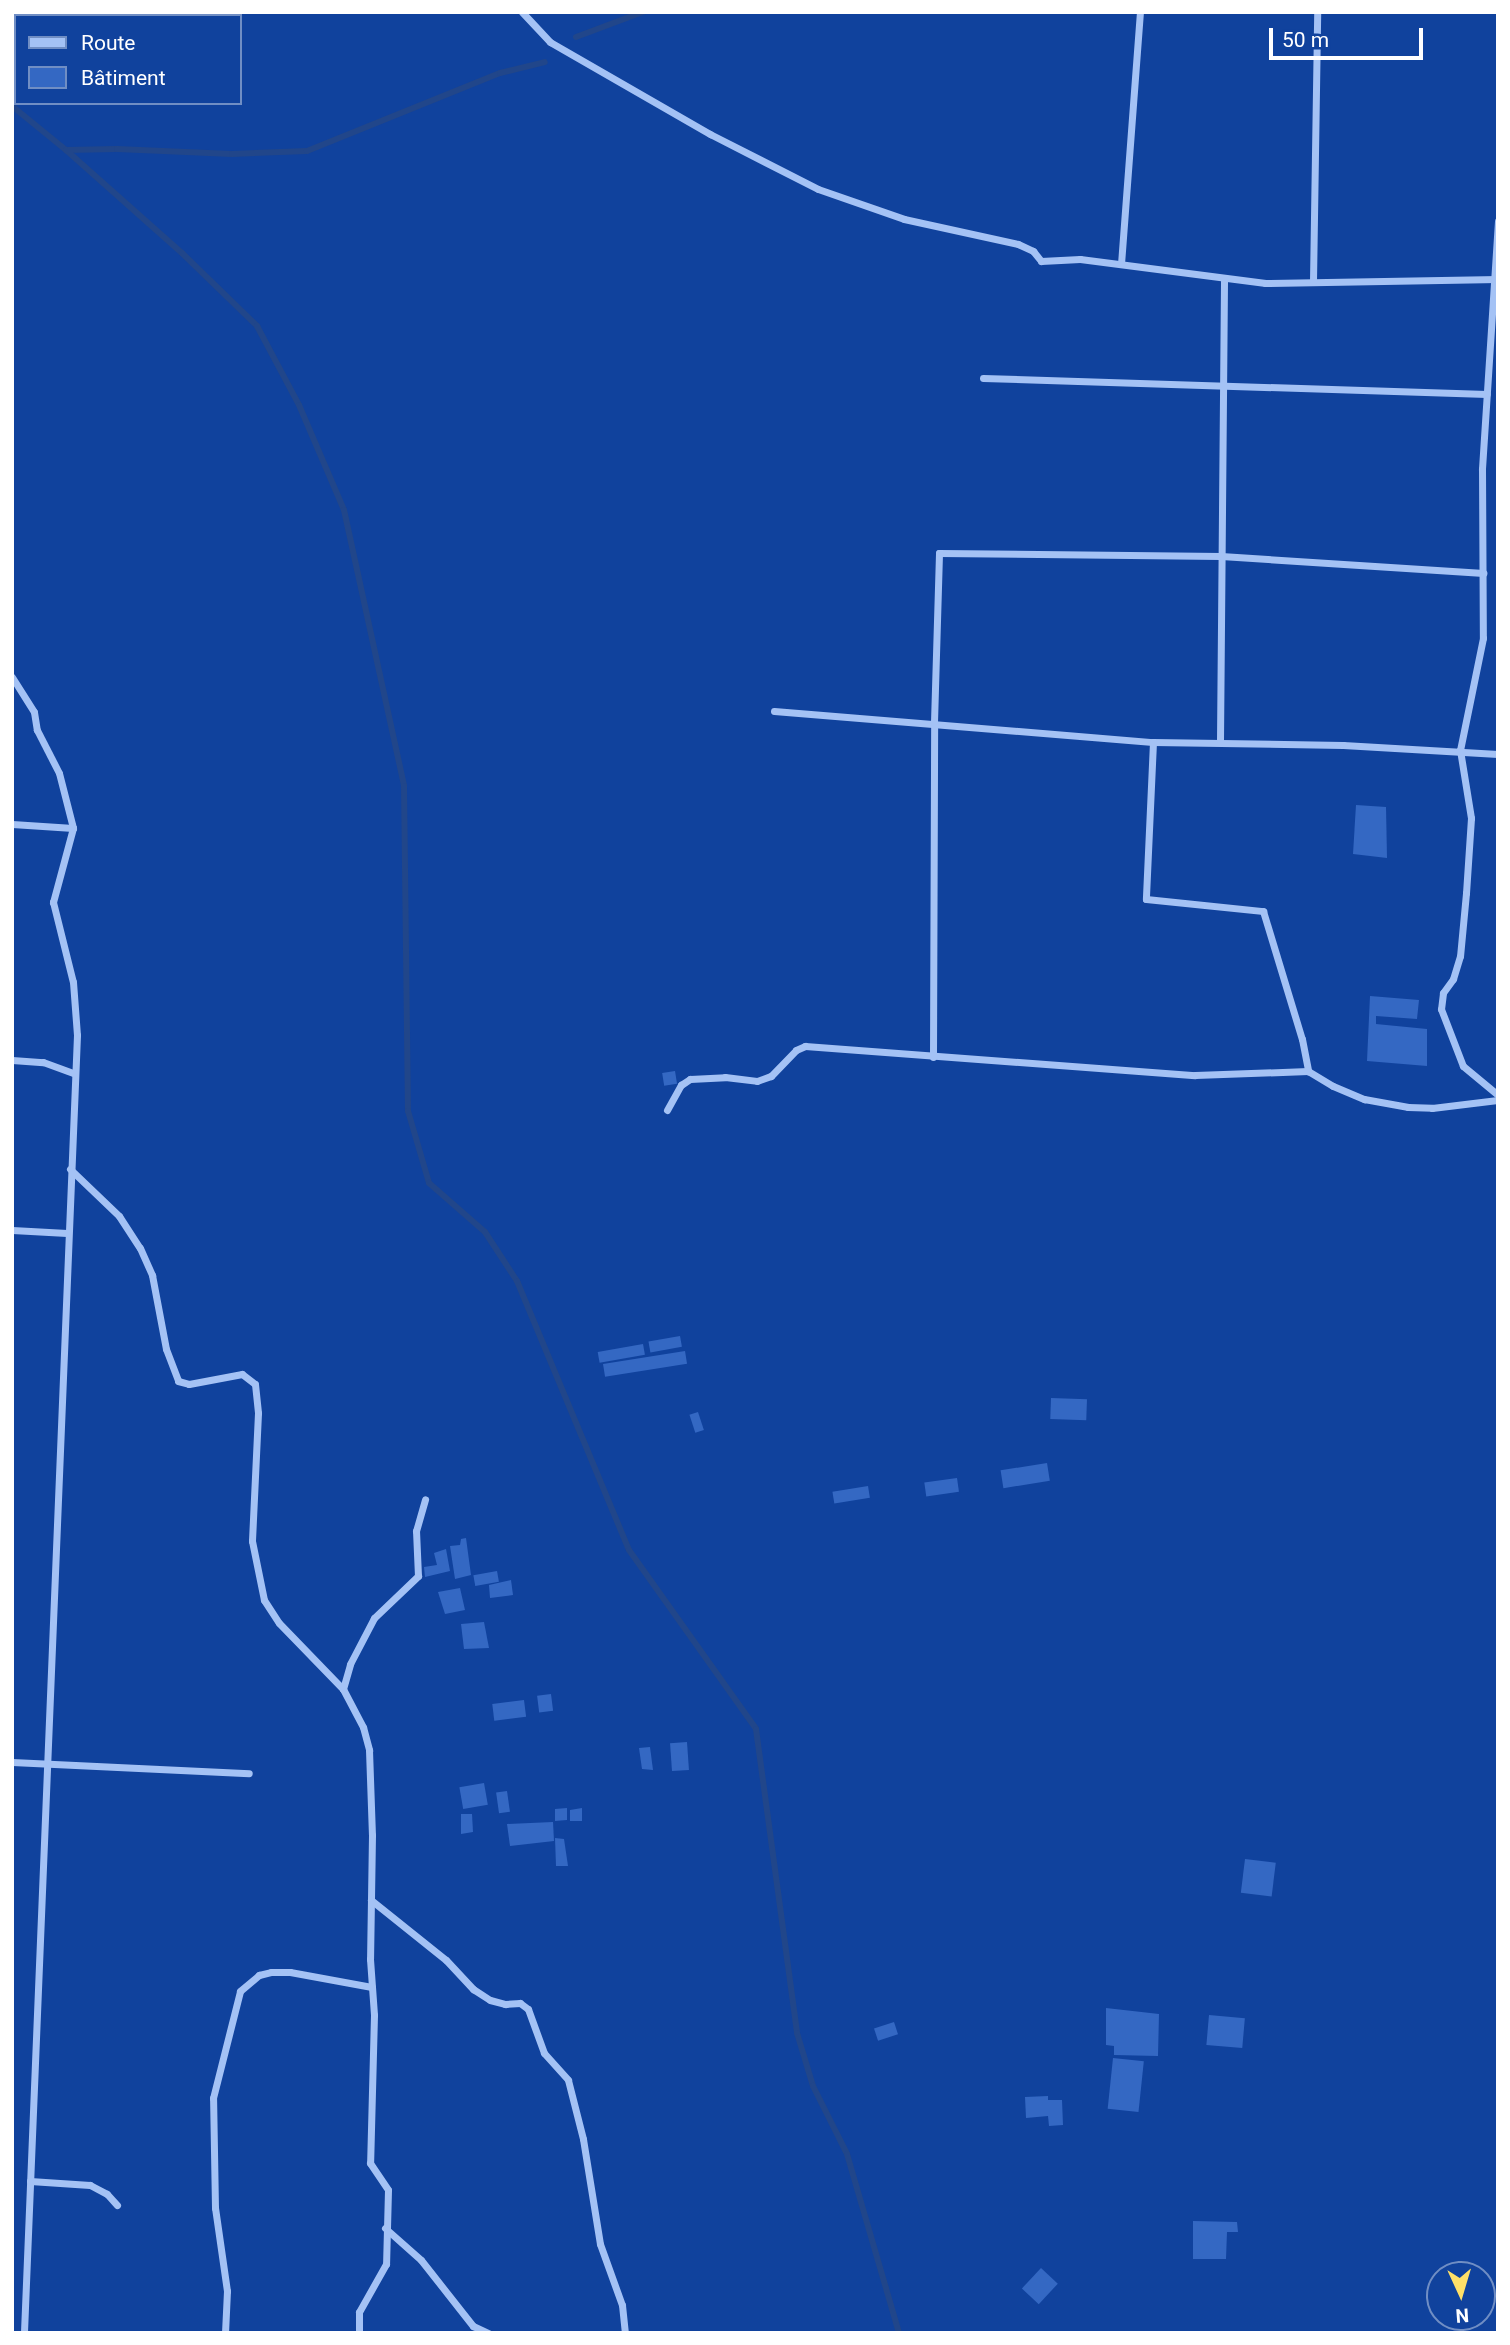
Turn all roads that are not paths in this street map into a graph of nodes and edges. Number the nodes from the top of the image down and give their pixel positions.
1 (522, 12) edge
2 (1140, 12) edge
3 (1317, 12) edge
4 (1498, 220) edge
5 (1121, 264) junction
6 (1224, 278) junction
7 (1496, 279) edge
8 (1313, 281) junction
9 (983, 378) dead end
10 (1223, 386) junction
11 (1487, 394) junction
12 (1221, 556) junction
13 (1483, 573) junction
14 (12, 677) edge
15 (774, 711) dead end
16 (934, 722) junction
17 (1220, 741) junction
18 (1153, 742) junction
19 (1460, 750) junction
20 (1498, 754) edge
21 (12, 824) edge
22 (73, 828) junction
23 (933, 1057) junction
24 (12, 1060) edge
25 (1308, 1071) junction
26 (74, 1073) junction
27 (1498, 1095) edge
28 (1498, 1100) edge
29 (667, 1110) dead end
30 (70, 1169) junction
31 (12, 1230) edge
32 (67, 1233) junction
33 (425, 1499) dead end
34 (343, 1689) junction
35 (12, 1762) edge
36 (47, 1763) junction
37 (249, 1773) dead end
38 (371, 1900) junction
39 (372, 1987) junction
40 (30, 2181) junction
41 (117, 2205) dead end
42 (385, 2228) junction
43 (24, 2333) edge
44 (225, 2333) edge
45 (359, 2333) edge
46 (488, 2333) edge
47 (625, 2333) edge

1 - 5 street
2 - 5 street
3 - 8 street
4 - 7 street
5 - 6 street
6 - 8 street
6 - 10 street
7 - 8 street
7 - 11 street
9 - 10 street
10 - 11 street
10 - 12 street
11 - 13 street
12 - 13 street
12 - 16 street
12 - 17 street
13 - 19 street
14 - 22 street
15 - 16 street
16 - 18 street
16 - 23 street
17 - 18 street
17 - 19 street
18 - 25 street
19 - 20 street
19 - 27 street
21 - 22 street
22 - 26 street
23 - 25 street
23 - 29 street
24 - 26 street
25 - 28 street
26 - 30 street
30 - 32 street
30 - 34 street
31 - 32 street
32 - 36 street
33 - 34 street
34 - 38 street
35 - 36 street
36 - 37 street
36 - 40 street
38 - 39 street
38 - 47 street
39 - 42 street
39 - 44 street
40 - 41 street
40 - 43 street
42 - 45 street
42 - 46 street

